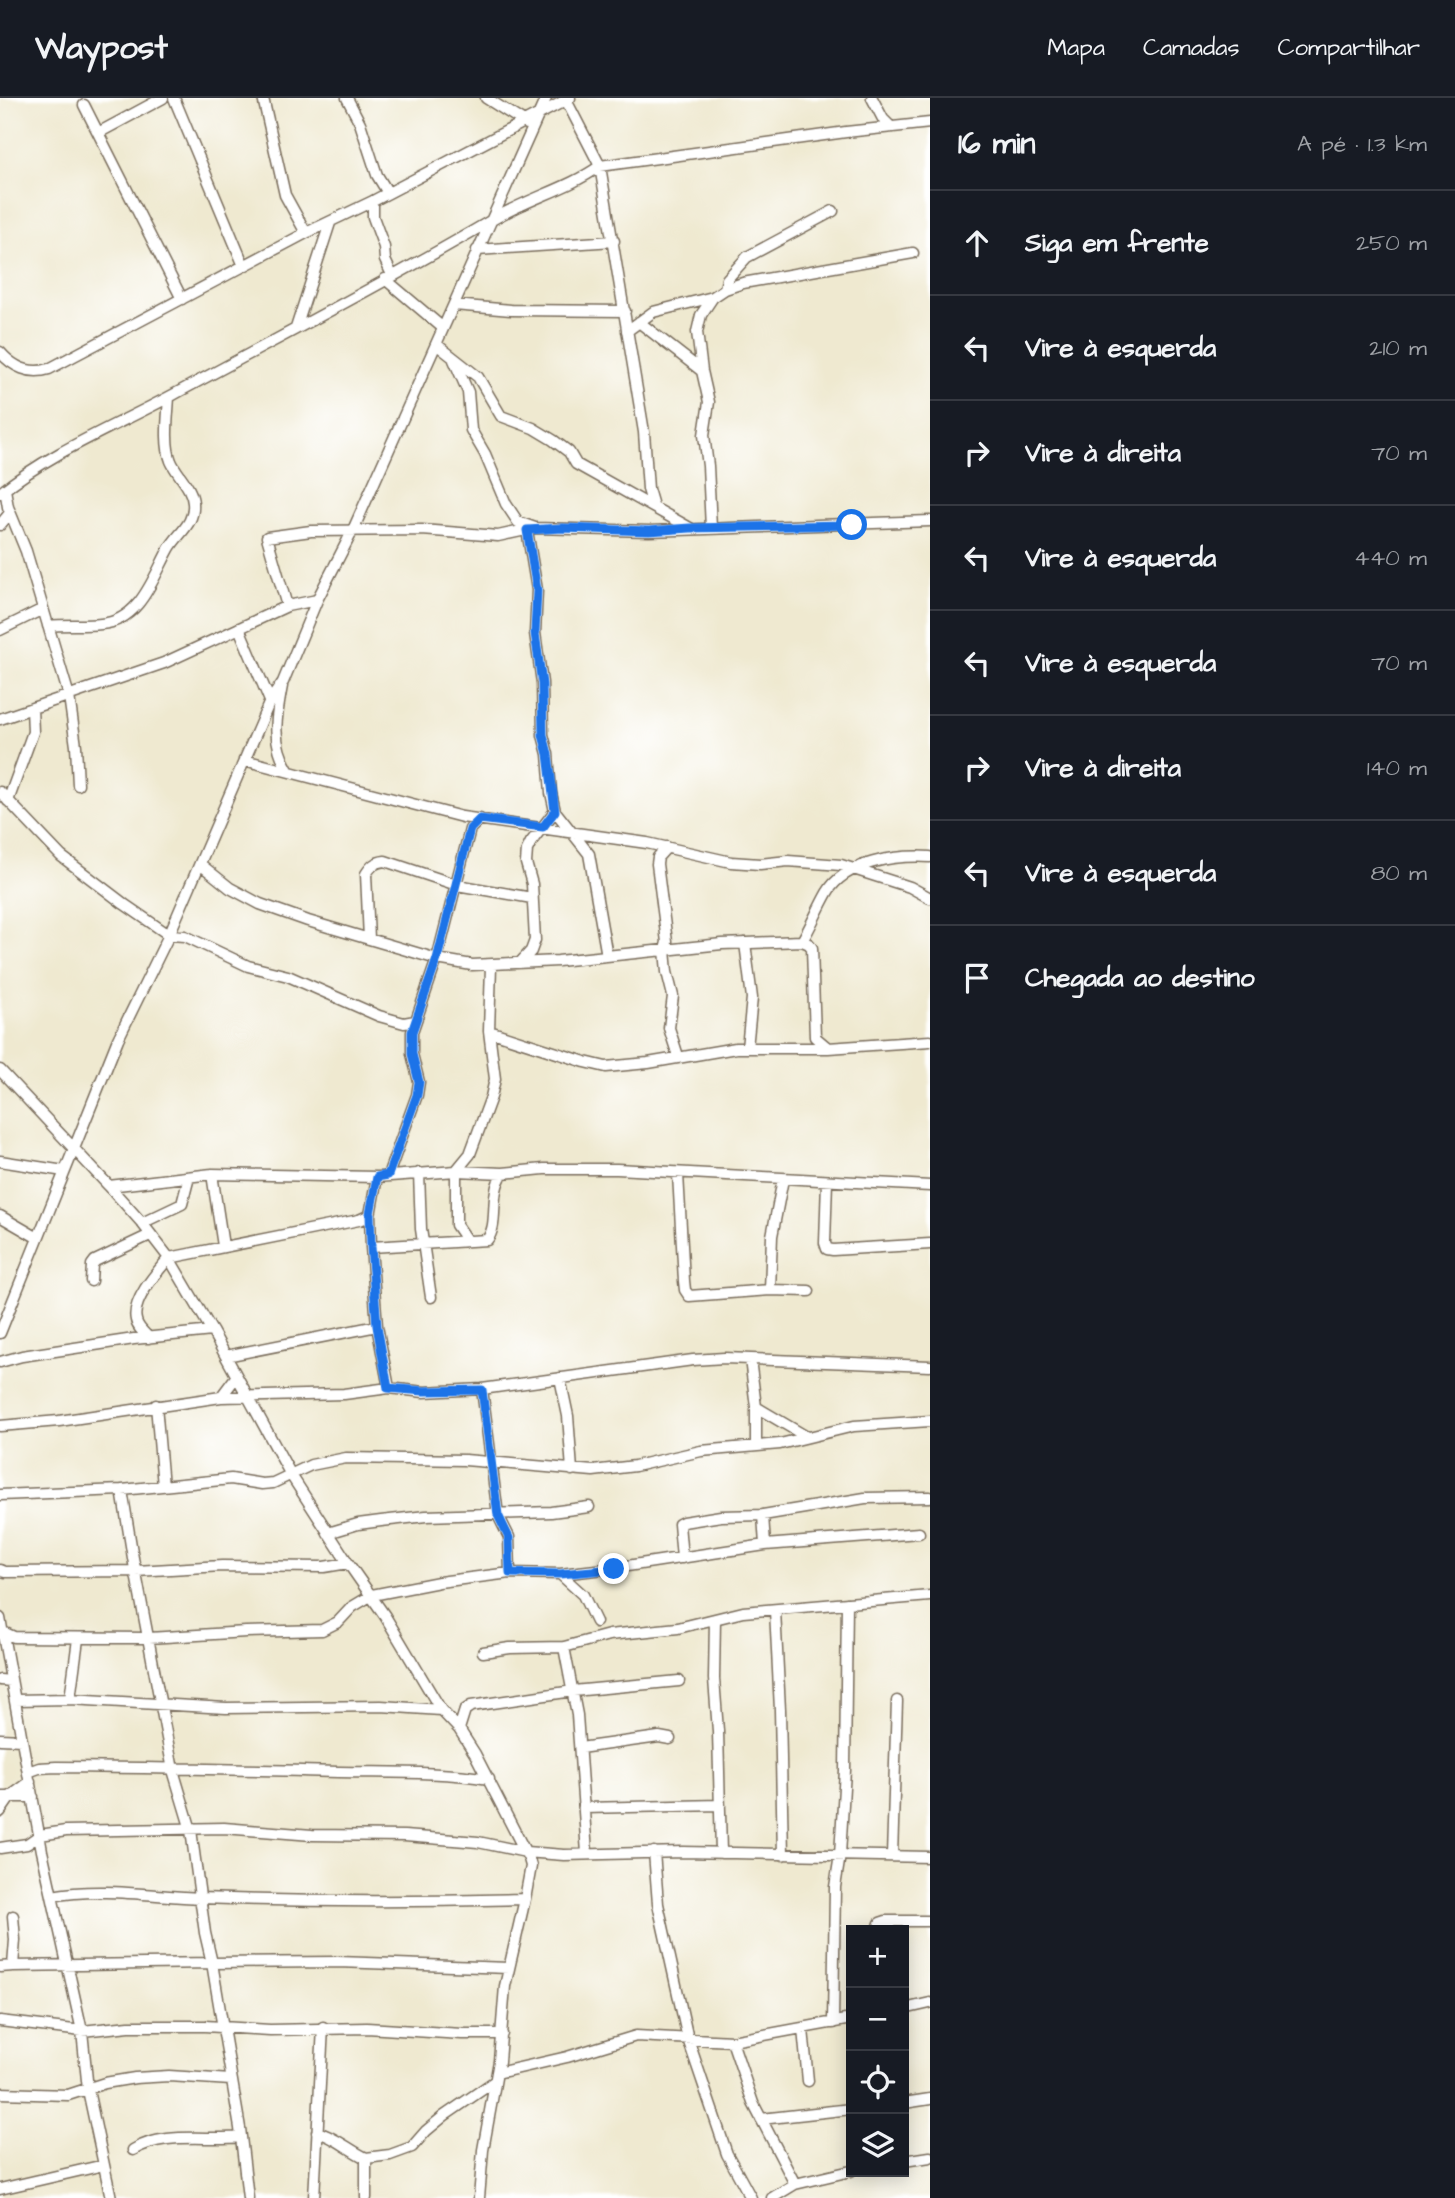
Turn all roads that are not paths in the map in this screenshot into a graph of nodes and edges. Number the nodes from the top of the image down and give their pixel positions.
1 (163, 98) edge
2 (174, 98) edge
3 (263, 98) edge
4 (347, 98) edge
5 (485, 98) edge
6 (546, 98) edge
7 (872, 98) edge
8 (568, 99) edge
9 (84, 105) dead end
10 (540, 114) junction
11 (523, 121) junction
12 (930, 123) edge
13 (891, 127) junction
14 (533, 128) junction
15 (97, 133) junction
16 (600, 166) junction
17 (387, 193) junction
18 (373, 201) junction
19 (834, 211) dead end
20 (491, 220) junction
21 (330, 223) junction
22 (306, 233) junction
23 (614, 241) junction
24 (477, 250) junction
25 (914, 253) dead end
26 (244, 266) junction
27 (389, 277) junction
28 (725, 289) junction
29 (713, 297) junction
30 (182, 299) junction
31 (454, 305) junction
32 (625, 311) junction
33 (639, 322) junction
34 (296, 328) junction
35 (443, 328) junction
36 (627, 331) junction
37 (436, 344) junction
38 (0, 352) edge
39 (454, 360) junction
40 (702, 371) junction
41 (169, 397) junction
42 (3, 491) edge
43 (653, 506) junction
44 (10, 513) junction
45 (930, 521) edge
46 (0, 525) edge
47 (690, 528) junction
48 (711, 528) junction
49 (531, 529) junction
50 (353, 530) junction
51 (317, 600) junction
52 (287, 606) junction
53 (43, 609) junction
54 (48, 626) junction
55 (239, 628) junction
56 (0, 630) edge
57 (283, 682) junction
58 (69, 696) junction
59 (270, 701) junction
60 (32, 708) junction
61 (0, 719) edge
62 (244, 760) junction
63 (288, 770) junction
64 (78, 785) dead end
65 (0, 792) edge
66 (8, 801) junction
67 (555, 811) junction
68 (462, 817) junction
69 (480, 819) junction
70 (543, 827) junction
71 (569, 831) junction
72 (467, 837) junction
73 (667, 847) junction
74 (930, 857) edge
75 (200, 864) junction
76 (857, 868) junction
77 (457, 885) junction
78 (532, 898) junction
79 (930, 898) edge
80 (169, 935) junction
81 (369, 939) junction
82 (802, 941) junction
83 (746, 943) junction
84 (664, 950) junction
85 (607, 956) junction
86 (437, 959) junction
87 (520, 963) junction
88 (491, 966) junction
89 (410, 1026) junction
90 (489, 1031) junction
91 (930, 1041) edge
92 (747, 1048) junction
93 (828, 1048) junction
94 (678, 1056) junction
95 (0, 1070) edge
96 (74, 1147) junction
97 (470, 1154) junction
98 (0, 1161) edge
99 (64, 1171) junction
100 (456, 1171) junction
101 (483, 1172) junction
102 (419, 1173) junction
103 (503, 1173) junction
104 (212, 1174) junction
105 (678, 1174) junction
106 (388, 1175) junction
107 (189, 1177) junction
108 (377, 1177) junction
109 (783, 1179) junction
110 (827, 1181) junction
111 (131, 1184) junction
112 (495, 1184) junction
113 (109, 1186) junction
114 (930, 1186) edge
115 (124, 1203) junction
116 (0, 1216) edge
117 (370, 1219) junction
118 (142, 1223) junction
119 (150, 1235) junction
120 (38, 1238) junction
121 (467, 1241) junction
122 (424, 1243) junction
123 (930, 1244) edge
124 (223, 1246) junction
125 (371, 1247) junction
126 (169, 1258) junction
127 (91, 1281) dead end
128 (771, 1290) junction
129 (808, 1291) dead end
130 (431, 1297) dead end
131 (4, 1309) edge
132 (377, 1326) junction
133 (212, 1331) junction
134 (0, 1333) edge
135 (149, 1338) junction
136 (245, 1354) junction
137 (226, 1356) junction
138 (750, 1359) junction
139 (0, 1362) edge
140 (930, 1366) edge
141 (235, 1374) junction
142 (560, 1378) junction
143 (388, 1388) junction
144 (482, 1390) junction
145 (221, 1397) junction
146 (247, 1397) junction
147 (156, 1405) junction
148 (756, 1407) junction
149 (930, 1421) edge
150 (0, 1426) edge
151 (807, 1437) junction
152 (755, 1445) junction
153 (492, 1462) junction
154 (303, 1469) junction
155 (572, 1470) junction
156 (291, 1475) junction
157 (163, 1486) junction
158 (300, 1488) junction
159 (122, 1490) junction
160 (0, 1495) edge
161 (930, 1497) edge
162 (589, 1507) dead end
163 (498, 1515) junction
164 (764, 1515) junction
165 (328, 1533) junction
166 (919, 1533) dead end
167 (765, 1545) junction
168 (682, 1558) junction
169 (348, 1563) junction
170 (136, 1571) junction
171 (2, 1573) edge
172 (510, 1573) junction
173 (560, 1574) junction
174 (372, 1595) junction
175 (930, 1597) edge
176 (846, 1603) junction
177 (775, 1610) junction
178 (0, 1618) edge
179 (715, 1619) junction
180 (596, 1622) junction
181 (146, 1625) junction
182 (609, 1635) junction
183 (7, 1636) junction
184 (130, 1637) junction
185 (590, 1638) junction
186 (78, 1639) junction
187 (149, 1639) junction
188 (564, 1647) junction
189 (483, 1651) dead end
190 (5, 1681) edge
191 (679, 1681) dead end
192 (573, 1691) junction
193 (70, 1699) junction
194 (15, 1700) junction
195 (897, 1700) dead end
196 (160, 1703) junction
197 (440, 1710) junction
198 (459, 1729) junction
199 (0, 1739) edge
200 (670, 1739) dead end
201 (22, 1740) junction
202 (580, 1748) junction
203 (173, 1770) junction
204 (29, 1777) junction
205 (489, 1779) junction
206 (11, 1796) junction
207 (0, 1797) edge
208 (33, 1797) junction
209 (720, 1805) junction
210 (584, 1808) junction
211 (0, 1812) edge
212 (191, 1830) junction
213 (40, 1835) junction
214 (0, 1848) edge
215 (526, 1852) junction
216 (654, 1852) junction
217 (587, 1853) junction
218 (720, 1853) junction
219 (782, 1855) junction
220 (840, 1855) junction
221 (892, 1856) junction
222 (930, 1857) edge
223 (52, 1896) junction
224 (199, 1898) junction
225 (525, 1899) junction
226 (13, 1916) dead end
227 (930, 1921) edge
228 (879, 1925) edge
229 (212, 1963) junction
230 (66, 1964) junction
231 (13, 1966) junction
232 (0, 1967) edge
233 (509, 1968) junction
234 (930, 2003) edge
235 (909, 2008) edge
236 (846, 2020) edge
237 (0, 2021) edge
238 (833, 2023) junction
239 (221, 2026) junction
240 (323, 2027) junction
241 (803, 2029) junction
242 (82, 2031) junction
243 (502, 2034) junction
244 (688, 2039) junction
245 (732, 2041) junction
246 (496, 2077) junction
247 (231, 2080) junction
248 (808, 2081) dead end
249 (88, 2090) junction
250 (0, 2093) edge
251 (930, 2099) edge
252 (909, 2102) edge
253 (846, 2110) edge
254 (761, 2119) junction
255 (317, 2132) junction
256 (241, 2137) junction
257 (133, 2151) dead end
258 (930, 2157) edge
259 (366, 2158) junction
260 (909, 2160) edge
261 (104, 2165) junction
262 (846, 2172) edge
263 (795, 2184) junction
264 (0, 2189) edge
265 (111, 2198) edge
266 (248, 2198) edge
267 (314, 2198) edge
268 (366, 2198) edge
269 (479, 2198) edge
270 (751, 2198) edge
271 (772, 2198) edge

1 - 15 street
2 - 26 street
3 - 22 street
4 - 17 street
5 - 11 street
6 - 10 street
7 - 13 street
8 - 10 street
8 - 16 street
9 - 15 street
10 - 11 street
10 - 14 street
11 - 14 street
11 - 17 street
12 - 13 street
13 - 16 street
14 - 20 street
15 - 30 street
16 - 20 street
16 - 23 street
17 - 18 street
18 - 21 street
18 - 27 street
19 - 28 street
20 - 24 street
20 - 27 street
21 - 22 street
21 - 34 street
22 - 26 street
23 - 24 street
23 - 32 street
24 - 31 street
25 - 28 street
26 - 30 street
27 - 34 street
27 - 35 street
28 - 29 street
29 - 33 street
29 - 40 street
30 - 38 street
31 - 32 street
31 - 35 street
32 - 36 street
33 - 36 street
33 - 40 street
34 - 41 street
35 - 37 street
36 - 43 street
37 - 39 street
37 - 50 street
39 - 43 street
39 - 49 street
40 - 48 street
41 - 42 street
41 - 54 street
42 - 44 street
43 - 47 street
44 - 46 street
44 - 53 street
45 - 48 street
47 - 48 street
47 - 49 street
49 - 50 street
49 - 67 street
50 - 51 street
50 - 52 street
51 - 52 street
51 - 57 street
52 - 55 street
53 - 54 street
53 - 56 street
54 - 58 street
55 - 58 street
55 - 59 street
57 - 59 street
57 - 63 street
58 - 60 street
58 - 64 street
59 - 62 street
60 - 61 street
60 - 66 street
62 - 63 street
62 - 75 street
63 - 68 street
65 - 66 street
66 - 80 street
67 - 70 street
67 - 71 street
68 - 69 street
68 - 72 street
69 - 70 street
69 - 72 street
70 - 71 street
70 - 78 street
71 - 73 street
71 - 85 street
72 - 77 street
73 - 76 street
73 - 84 street
74 - 76 street
75 - 80 street
75 - 81 street
76 - 79 street
76 - 82 street
77 - 78 street
77 - 81 street
77 - 86 street
78 - 87 street
80 - 89 street
80 - 96 street
81 - 86 street
82 - 83 street
82 - 93 street
83 - 84 street
83 - 92 street
84 - 85 street
84 - 94 street
85 - 87 street
86 - 88 street
86 - 89 street
87 - 88 street
88 - 90 street
89 - 106 street
90 - 94 street
90 - 97 street
91 - 93 street
92 - 93 street
92 - 94 street
95 - 96 street
96 - 99 street
96 - 113 street
97 - 100 street
97 - 101 street
98 - 99 street
99 - 120 street
100 - 101 street
100 - 102 street
100 - 121 street
101 - 103 street
101 - 112 street
102 - 106 street
102 - 122 street
103 - 105 street
103 - 112 street
104 - 107 street
104 - 108 street
104 - 124 street
105 - 109 street
105 - 128 street
106 - 108 street
107 - 111 street
107 - 118 street
108 - 117 street
109 - 110 street
109 - 128 street
110 - 114 street
110 - 123 street
111 - 113 street
111 - 115 street
112 - 121 street
113 - 115 street
115 - 118 street
116 - 120 street
117 - 124 street
117 - 125 street
118 - 119 street
119 - 126 street
119 - 127 street
120 - 131 street
121 - 122 street
122 - 125 street
122 - 130 street
124 - 126 street
125 - 132 street
126 - 133 street
126 - 135 street
128 - 129 street
131 - 134 street
132 - 136 street
132 - 143 street
133 - 135 street
133 - 137 street
135 - 139 street
136 - 137 street
136 - 141 street
137 - 141 street
138 - 140 street
138 - 142 street
138 - 148 street
141 - 145 street
141 - 146 street
142 - 144 street
142 - 155 street
143 - 144 street
143 - 146 street
144 - 153 street
145 - 146 street
145 - 147 street
146 - 156 street
147 - 150 street
147 - 157 street
148 - 151 street
148 - 152 street
149 - 151 street
151 - 152 street
152 - 155 street
153 - 154 street
153 - 155 street
153 - 163 street
154 - 156 street
154 - 158 street
156 - 157 street
156 - 158 street
157 - 159 street
158 - 165 street
159 - 160 street
159 - 170 street
161 - 164 street
162 - 163 street
163 - 165 street
163 - 172 street
164 - 167 street
164 - 168 street
165 - 169 street
166 - 167 street
167 - 168 street
168 - 173 street
169 - 170 street
169 - 174 street
170 - 171 street
170 - 181 street
172 - 173 street
172 - 174 street
173 - 180 street
174 - 187 street
174 - 197 street
175 - 176 street
176 - 177 street
176 - 220 street
177 - 179 street
177 - 219 street
178 - 183 street
179 - 182 street
179 - 209 street
180 - 182 street
180 - 185 street
181 - 184 street
181 - 187 street
182 - 185 street
183 - 186 street
183 - 190 street
184 - 186 street
184 - 187 street
185 - 188 street
186 - 193 street
187 - 196 street
188 - 189 street
188 - 192 street
190 - 194 street
191 - 192 street
192 - 198 street
192 - 202 street
193 - 194 street
193 - 196 street
194 - 201 street
195 - 221 street
196 - 197 street
196 - 203 street
197 - 198 street
198 - 205 street
199 - 201 street
200 - 202 street
201 - 204 street
202 - 210 street
203 - 204 street
203 - 205 street
203 - 212 street
204 - 206 street
204 - 208 street
205 - 215 street
206 - 207 street
206 - 208 street
206 - 211 street
208 - 213 street
209 - 210 street
209 - 218 street
210 - 217 street
212 - 213 street
212 - 215 street
212 - 224 street
213 - 214 street
213 - 223 street
215 - 217 street
215 - 225 street
216 - 217 street
216 - 218 street
216 - 244 street
218 - 219 street
219 - 220 street
220 - 221 street
220 - 238 street
221 - 222 street
223 - 224 street
223 - 230 street
224 - 225 street
224 - 229 street
225 - 233 street
226 - 231 street
227 - 228 street
229 - 230 street
229 - 233 street
229 - 239 street
230 - 231 street
230 - 242 street
231 - 232 street
233 - 243 street
234 - 235 street
236 - 238 street
237 - 242 street
238 - 241 street
239 - 240 street
239 - 242 street
239 - 247 street
240 - 243 street
240 - 255 street
241 - 245 street
241 - 248 street
242 - 249 street
243 - 246 street
244 - 245 street
244 - 246 street
244 - 270 street
245 - 254 street
246 - 259 street
246 - 269 street
247 - 249 street
247 - 256 street
249 - 250 street
249 - 261 street
251 - 252 street
253 - 254 street
254 - 263 street
255 - 259 street
255 - 267 street
256 - 257 street
256 - 266 street
258 - 260 street
259 - 268 street
261 - 264 street
261 - 265 street
262 - 263 street
263 - 271 street

